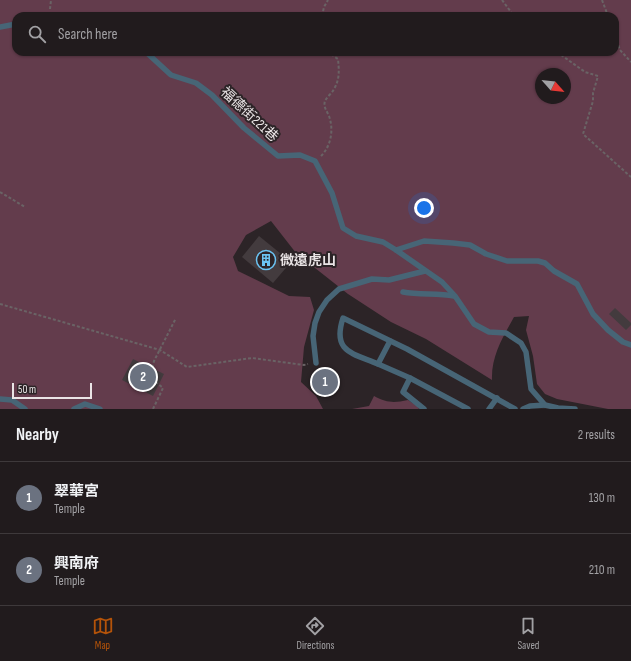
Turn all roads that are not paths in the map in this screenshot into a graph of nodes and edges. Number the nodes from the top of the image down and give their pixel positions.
1 (12, 25) edge
2 (0, 27) edge
3 (151, 56) edge
4 (396, 250) junction
5 (425, 271) junction
6 (403, 292) dead end
7 (454, 296) junction
8 (390, 341) junction
9 (631, 345) edge
10 (316, 363) road end
11 (378, 364) junction
12 (410, 378) junction
13 (497, 398) junction
14 (0, 399) edge
15 (546, 405) junction
16 (97, 408) edge
17 (25, 409) edge
18 (74, 409) edge
19 (424, 409) edge
20 (468, 409) edge
21 (489, 409) edge
22 (515, 409) edge
23 (523, 409) edge
24 (575, 409) edge

1 - 2 lane
3 - 4 lane, 福德街221巷
4 - 5 lane
4 - 9 lane
5 - 7 lane
5 - 10 lane
6 - 7 lane
7 - 15 lane
8 - 11 lane
8 - 11 lane
8 - 13 lane
11 - 12 lane
12 - 19 lane
12 - 20 lane
13 - 21 lane
13 - 22 lane
14 - 17 lane
15 - 23 lane
15 - 24 lane
16 - 18 lane

